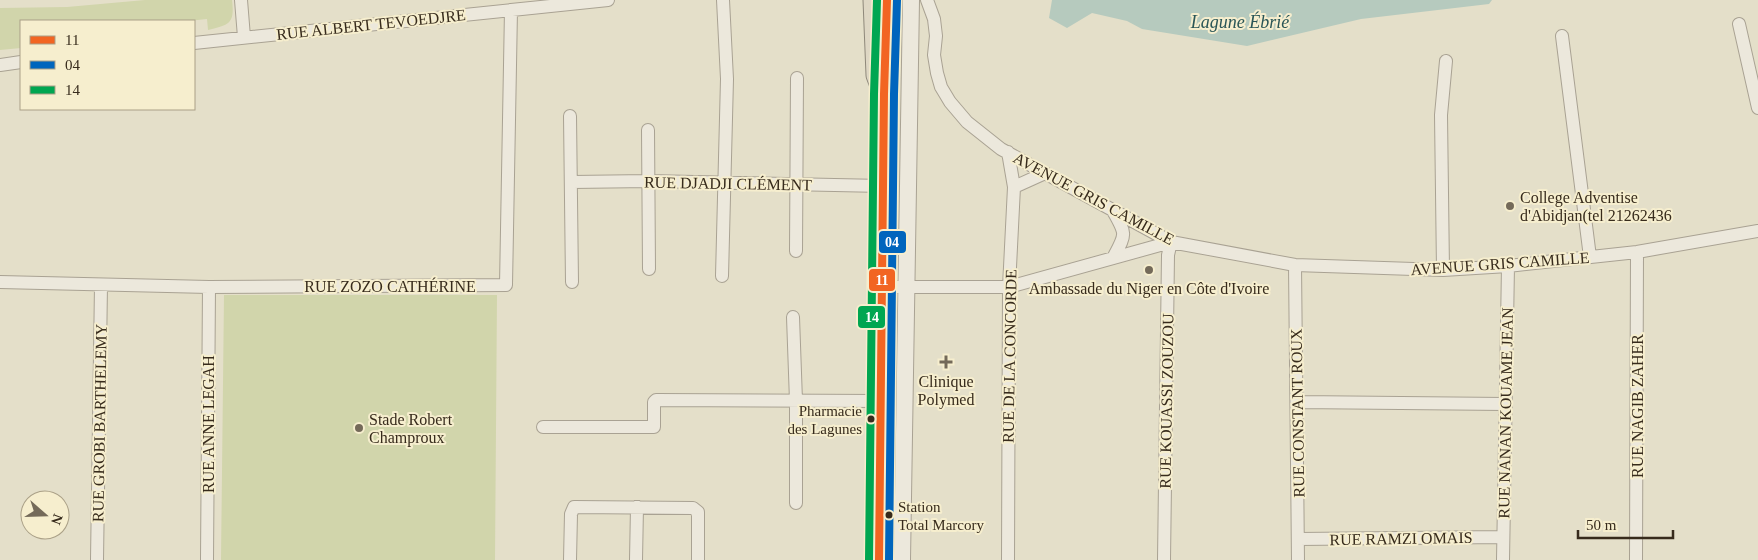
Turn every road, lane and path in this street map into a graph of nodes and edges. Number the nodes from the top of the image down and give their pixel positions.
1 (240, 0) edge
2 (608, 0) edge
3 (723, 0) edge
4 (874, 0) edge
5 (887, 0) edge
6 (911, 0) edge
7 (927, 0) edge
8 (511, 10) junction
9 (1739, 24) dead end
10 (1562, 36) dead end
11 (244, 37) junction
12 (195, 43) edge
13 (1446, 61) dead end
14 (20, 62) edge
15 (0, 65) edge
16 (797, 78) dead end
17 (884, 94) junction
18 (1758, 108) edge
19 (570, 116) dead end
20 (648, 130) dead end
21 (1008, 152) junction
22 (1045, 172) junction
23 (649, 180) junction
24 (572, 182) junction
25 (725, 182) junction
26 (796, 185) junction
27 (884, 186) junction
28 (1014, 187) junction
29 (1113, 210) junction
30 (1758, 231) edge
31 (1171, 242) junction
32 (796, 252) dead end
33 (1637, 252) junction
34 (1590, 257) junction
35 (1113, 258) junction
36 (1295, 265) junction
37 (1508, 266) junction
38 (649, 269) dead end
39 (1443, 270) junction
40 (722, 276) dead end
41 (0, 282) edge
42 (572, 282) dead end
43 (101, 285) junction
44 (209, 287) junction
45 (882, 287) junction
46 (906, 287) junction
47 (1009, 287) junction
48 (793, 317) dead end
49 (796, 401) junction
50 (881, 401) junction
51 (1297, 402) junction
52 (1505, 404) junction
53 (544, 427) dead end
54 (796, 503) dead end
55 (637, 507) junction
56 (1503, 537) junction
57 (1298, 539) junction
58 (97, 560) edge
59 (207, 560) edge
60 (570, 560) edge
61 (636, 560) edge
62 (698, 560) edge
63 (879, 560) edge
64 (902, 560) edge
65 (1008, 560) edge
66 (1164, 560) edge
67 (1298, 560) edge
68 (1503, 560) edge
69 (1636, 560) edge

1 - 11 street
2 - 8 street, RUE ALBERT TEVOEDJRE
3 - 25 street
4 - 17 highway
5 - 17 street
6 - 46 street
7 - 21 street, AVENUE GRIS CAMILLE
8 - 11 street, RUE ALBERT TEVOEDJRE
8 - 44 street, RUE ZOZO CATHÉRINE
9 - 18 street
10 - 34 street
11 - 12 street, RUE ALBERT TEVOEDJRE
13 - 39 street
14 - 15 street
16 - 26 street
17 - 27 street
19 - 24 street
20 - 23 street
21 - 22 street, AVENUE GRIS CAMILLE
21 - 28 street, RUE DE LA CONCORDE
22 - 28 street
22 - 29 street, AVENUE GRIS CAMILLE
23 - 24 street, RUE DJADJI CLÉMENT
23 - 25 street, RUE DJADJI CLÉMENT
23 - 38 street
24 - 42 street
25 - 26 street, RUE DJADJI CLÉMENT
25 - 40 street
26 - 27 street, RUE DJADJI CLÉMENT
26 - 32 street
27 - 45 street
28 - 47 street, RUE DE LA CONCORDE
29 - 31 street, AVENUE GRIS CAMILLE
29 - 35 street
30 - 33 street, AVENUE GRIS CAMILLE
31 - 35 street
31 - 36 street, AVENUE GRIS CAMILLE
31 - 66 street, RUE KOUASSI ZOUZOU
33 - 34 street, AVENUE GRIS CAMILLE
33 - 69 street, RUE NAGIB ZAHER
34 - 37 street, AVENUE GRIS CAMILLE
35 - 47 street
36 - 39 street, AVENUE GRIS CAMILLE
36 - 51 street, RUE CONSTANT ROUX
37 - 39 street, AVENUE GRIS CAMILLE
37 - 52 street, RUE NANAN KOUAME JEAN
41 - 43 street, RUE ZOZO CATHÉRINE
43 - 44 street, RUE ZOZO CATHÉRINE
43 - 58 street, RUE GROBI BARTHELEMY
44 - 59 street, RUE ANNE LEGAH
45 - 46 street
45 - 50 street
46 - 47 street
46 - 64 street
47 - 65 street, RUE DE LA CONCORDE
48 - 49 street
49 - 50 street
49 - 53 street
49 - 54 street
50 - 63 street
51 - 52 street
51 - 57 street, RUE CONSTANT ROUX
52 - 56 street, RUE NANAN KOUAME JEAN
55 - 60 street
55 - 61 street
55 - 62 street
56 - 57 street, RUE RAMZI OMAIS
56 - 68 street, RUE NANAN KOUAME JEAN
57 - 67 street, RUE CONSTANT ROUX

